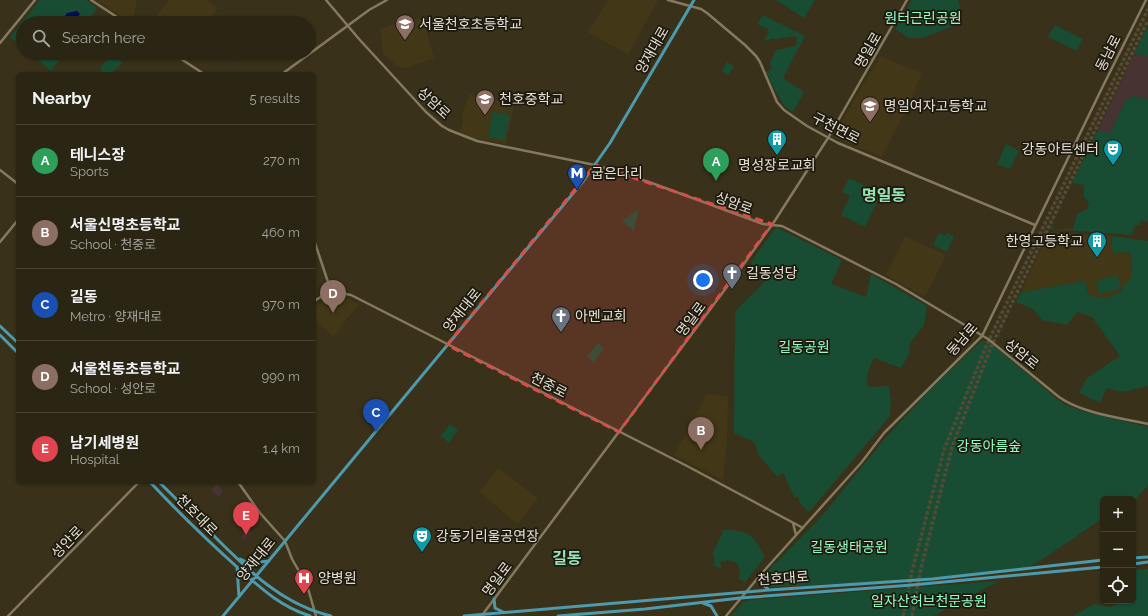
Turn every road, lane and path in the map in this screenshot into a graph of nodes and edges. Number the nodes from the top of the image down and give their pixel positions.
1 (35, 0) edge
2 (91, 0) edge
3 (326, 0) edge
4 (387, 0) edge
5 (668, 0) edge
6 (694, 0) edge
7 (907, 0) edge
8 (1146, 0) edge
9 (691, 6) junction
10 (22, 16) edge
11 (115, 16) edge
12 (16, 23) edge
13 (348, 26) junction
14 (0, 43) edge
15 (316, 49) edge
16 (183, 60) edge
17 (301, 60) edge
18 (201, 72) edge
19 (285, 72) edge
20 (828, 138) junction
21 (595, 165) junction
22 (0, 170) edge
23 (16, 182) edge
24 (16, 222) edge
25 (772, 224) junction
26 (1035, 225) junction
27 (0, 242) edge
28 (316, 246) edge
29 (331, 291) junction
30 (316, 300) edge
31 (0, 326) edge
32 (7, 333) junction
33 (1, 336) edge
34 (982, 336) junction
35 (16, 341) edge
36 (447, 345) junction
37 (16, 351) edge
38 (1148, 424) edge
39 (619, 432) junction
40 (137, 484) edge
41 (152, 484) edge
42 (161, 484) edge
43 (239, 484) edge
44 (793, 522) junction
45 (803, 528) junction
46 (796, 536) junction
47 (285, 541) junction
48 (234, 555) junction
49 (1148, 557) edge
50 (1136, 558) edge
51 (1100, 560) edge
52 (269, 561) junction
53 (1148, 562) edge
54 (1136, 564) edge
55 (237, 567) junction
56 (1100, 567) edge
57 (762, 573) junction
58 (256, 576) junction
59 (252, 581) junction
60 (769, 590) junction
61 (746, 592) junction
62 (239, 597) junction
63 (740, 598) junction
64 (494, 599) junction
65 (702, 602) junction
66 (315, 612) junction
67 (505, 612) junction
68 (482, 615) edge
69 (8, 616) edge
70 (223, 616) edge
71 (310, 616) edge
72 (316, 616) edge
73 (331, 616) edge
74 (464, 616) edge
75 (558, 616) edge
76 (717, 616) edge
77 (726, 616) edge

1 - 10 main road
2 - 11 main road
3 - 13 main road, 상암로
4 - 13 main road
5 - 9 main road, 구천면로
6 - 9 main road, 양재대로
7 - 20 main road, 명일로
8 - 26 main road, 동남로
9 - 20 main road, 구천면로
9 - 21 main road, 양재대로
12 - 14 main road
13 - 15 main road
13 - 21 main road, 상암로
16 - 18 main road
17 - 19 main road
20 - 25 main road, 명일로
20 - 26 main road, 구천면로
21 - 25 main road, 상암로
21 - 36 main road, 양재대로
22 - 23 main road
24 - 27 main road
25 - 34 main road, 상암로
25 - 39 main road, 명일로
26 - 34 main road, 동남로
28 - 29 main road
29 - 30 main road
29 - 36 main road, 천중로
31 - 32 main road
32 - 33 main road
32 - 35 main road
33 - 37 main road
34 - 38 main road, 상암로
34 - 45 main road, 동남로
36 - 39 main road, 천중로
36 - 47 main road, 양재대로
39 - 44 main road, 천중로
39 - 64 main road, 명일로
40 - 69 main road, 성안로
41 - 55 main road, 천호대로
42 - 48 main road, 천호대로
43 - 47 main road
44 - 45 main road, 천중로
44 - 46 main road
45 - 46 main road, 동남로
46 - 57 main road, 동남로
47 - 52 main road, 양재대로
47 - 66 main road
48 - 52 main road
48 - 58 main road, 천호대로
49 - 50 main road
51 - 60 main road, 천호대로
52 - 58 main road, 양재대로
53 - 54 main road
55 - 59 main road, 천호대로
55 - 62 main road
56 - 63 main road, 천호대로
57 - 60 main road
57 - 61 main road, 동남로
58 - 59 main road, 양재대로
58 - 66 main road, 천호대로
59 - 62 main road, 양재대로
59 - 71 main road, 천호대로
60 - 61 main road, 천호대로
61 - 63 main road, 동남로
61 - 67 main road, 천호대로
62 - 70 main road, 양재대로
63 - 65 main road, 천호대로
63 - 77 main road, 동남로
64 - 67 main road
64 - 68 main road, 명일로
65 - 75 main road, 천호대로
65 - 76 main road
66 - 72 main road
66 - 73 main road, 천호대로
67 - 68 main road, 천호대로
68 - 74 main road, 천호대로

